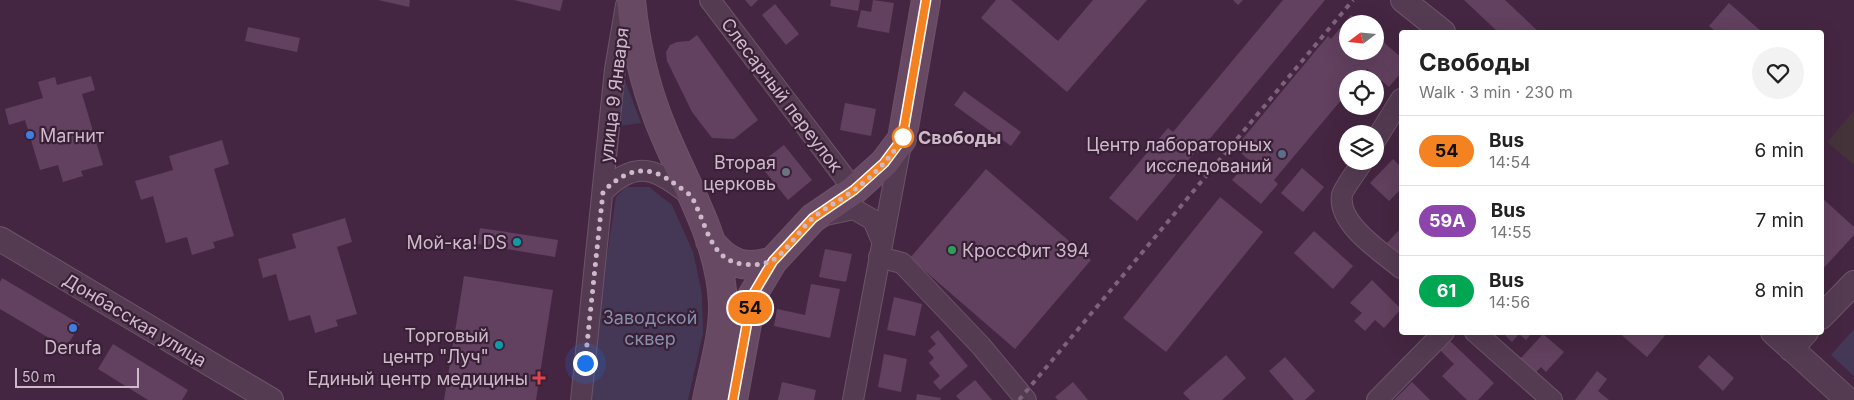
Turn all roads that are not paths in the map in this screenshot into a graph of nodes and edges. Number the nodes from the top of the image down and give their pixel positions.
1 (626, 0) edge
2 (631, 0) edge
3 (710, 0) edge
4 (926, 0) edge
5 (1403, 0) edge
6 (1440, 30) edge
7 (1399, 102) edge
8 (1384, 126) edge
9 (902, 139) junction
10 (1357, 170) edge
11 (854, 190) junction
12 (603, 192) junction
13 (692, 197) junction
14 (813, 218) junction
15 (0, 239) edge
16 (710, 242) junction
17 (881, 249) junction
18 (773, 261) junction
19 (1399, 266) edge
20 (1854, 283) edge
21 (1824, 314) edge
22 (1441, 335) edge
23 (1478, 335) edge
24 (1782, 335) edge
25 (1798, 340) edge
26 (1840, 398) edge
27 (271, 400) edge
28 (581, 400) edge
29 (707, 400) edge
30 (733, 400) edge
31 (853, 400) edge
32 (1026, 400) edge
33 (1377, 400) edge
34 (1552, 400) edge

1 - 12 street, улица 9 Января
2 - 13 main road, улица 9 Января
3 - 11 street, Слесарный переулок
4 - 9 main road
5 - 6 street
7 - 8 street
9 - 11 main road
9 - 17 street
10 - 19 street
11 - 14 main road
12 - 13 street
12 - 28 street, улица 9 Января
13 - 16 main road, улица 9 Января
14 - 17 street
14 - 18 main road
15 - 27 street, Донбасская улица
16 - 18 main road
16 - 29 main road, улица 9 Января
17 - 31 street
17 - 32 street
18 - 30 main road
20 - 21 street
22 - 33 street
23 - 34 street
24 - 25 street
25 - 26 street

